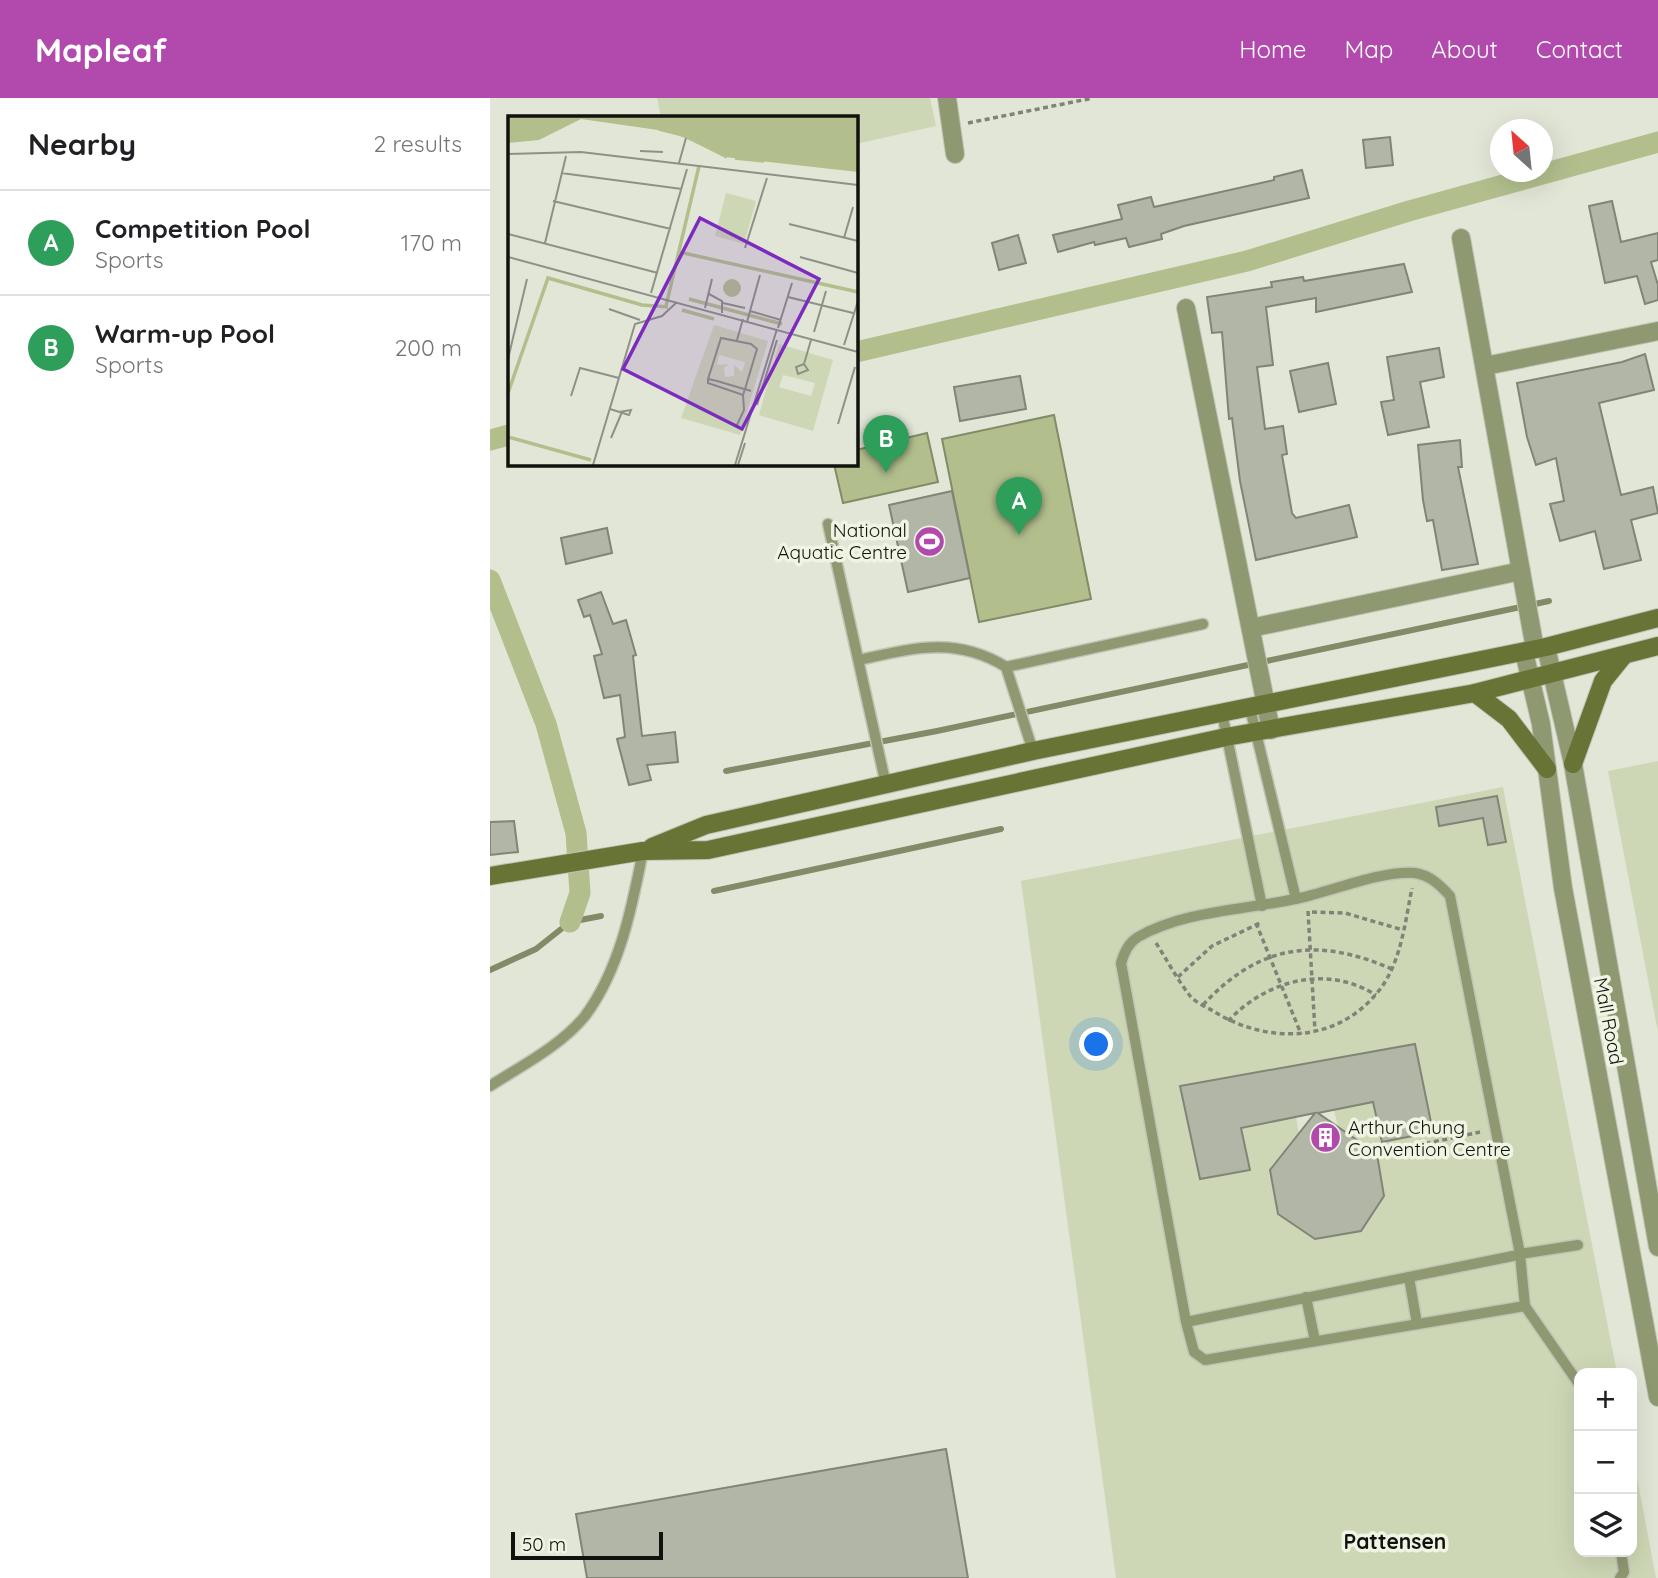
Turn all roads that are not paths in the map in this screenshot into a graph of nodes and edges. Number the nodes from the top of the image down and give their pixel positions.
1 (947, 98) edge
2 (955, 154) dead end
3 (1461, 238) dead end
4 (1186, 307) dead end
5 (1658, 331) edge
6 (1485, 366) junction
7 (828, 524) dead end
8 (1521, 576) junction
9 (1658, 618) edge
10 (1203, 624) dead end
11 (1251, 628) junction
12 (1534, 646) junction
13 (1658, 646) edge
14 (1624, 655) junction
15 (859, 660) junction
16 (1006, 667) junction
17 (1553, 675) junction
18 (1532, 681) junction
19 (1475, 693) junction
20 (1258, 706) junction
21 (1222, 713) junction
22 (1263, 731) junction
23 (1226, 737) junction
24 (1033, 749) junction
25 (1573, 764) junction
26 (1547, 769) junction
27 (884, 778) junction
28 (635, 852) junction
29 (490, 876) edge
30 (1302, 898) junction
31 (1262, 906) junction
32 (490, 1086) edge
33 (1577, 1245) dead end
34 (1658, 1247) edge
35 (1520, 1254) junction
36 (1409, 1277) junction
37 (1306, 1297) junction
38 (1525, 1306) junction
39 (1186, 1322) junction
40 (1417, 1324) junction
41 (1315, 1341) junction
42 (1574, 1377) edge
43 (1658, 1397) edge
44 (1622, 1557) edge
45 (1620, 1578) edge

1 - 2 street
3 - 6 street
4 - 11 street
5 - 6 street
6 - 8 street
7 - 15 lane
8 - 11 street
8 - 12 street
9 - 12 main road
10 - 16 lane
11 - 20 street
12 - 17 street, Mall Road
12 - 18 street, Mall Road
12 - 20 main road
13 - 14 main road
14 - 17 main road
14 - 25 main road
15 - 16 lane
15 - 27 lane
16 - 24 lane
17 - 18 main road
17 - 25 street, Mall Road
18 - 19 main road
18 - 26 street, Mall Road
19 - 22 main road
19 - 26 main road
20 - 21 main road
20 - 22 street
21 - 23 lane
21 - 24 main road
22 - 23 main road
22 - 30 lane
23 - 28 main road
23 - 31 lane
24 - 27 main road
25 - 34 street, Mall Road
26 - 43 street, Mall Road
27 - 28 main road
28 - 29 main road
28 - 32 lane
30 - 31 lane
30 - 35 lane
31 - 39 lane
33 - 35 lane
35 - 36 lane
35 - 38 lane
36 - 37 lane
36 - 40 lane
37 - 39 lane
37 - 41 lane
38 - 40 lane
38 - 42 lane
39 - 41 lane
40 - 41 lane
44 - 45 lane

